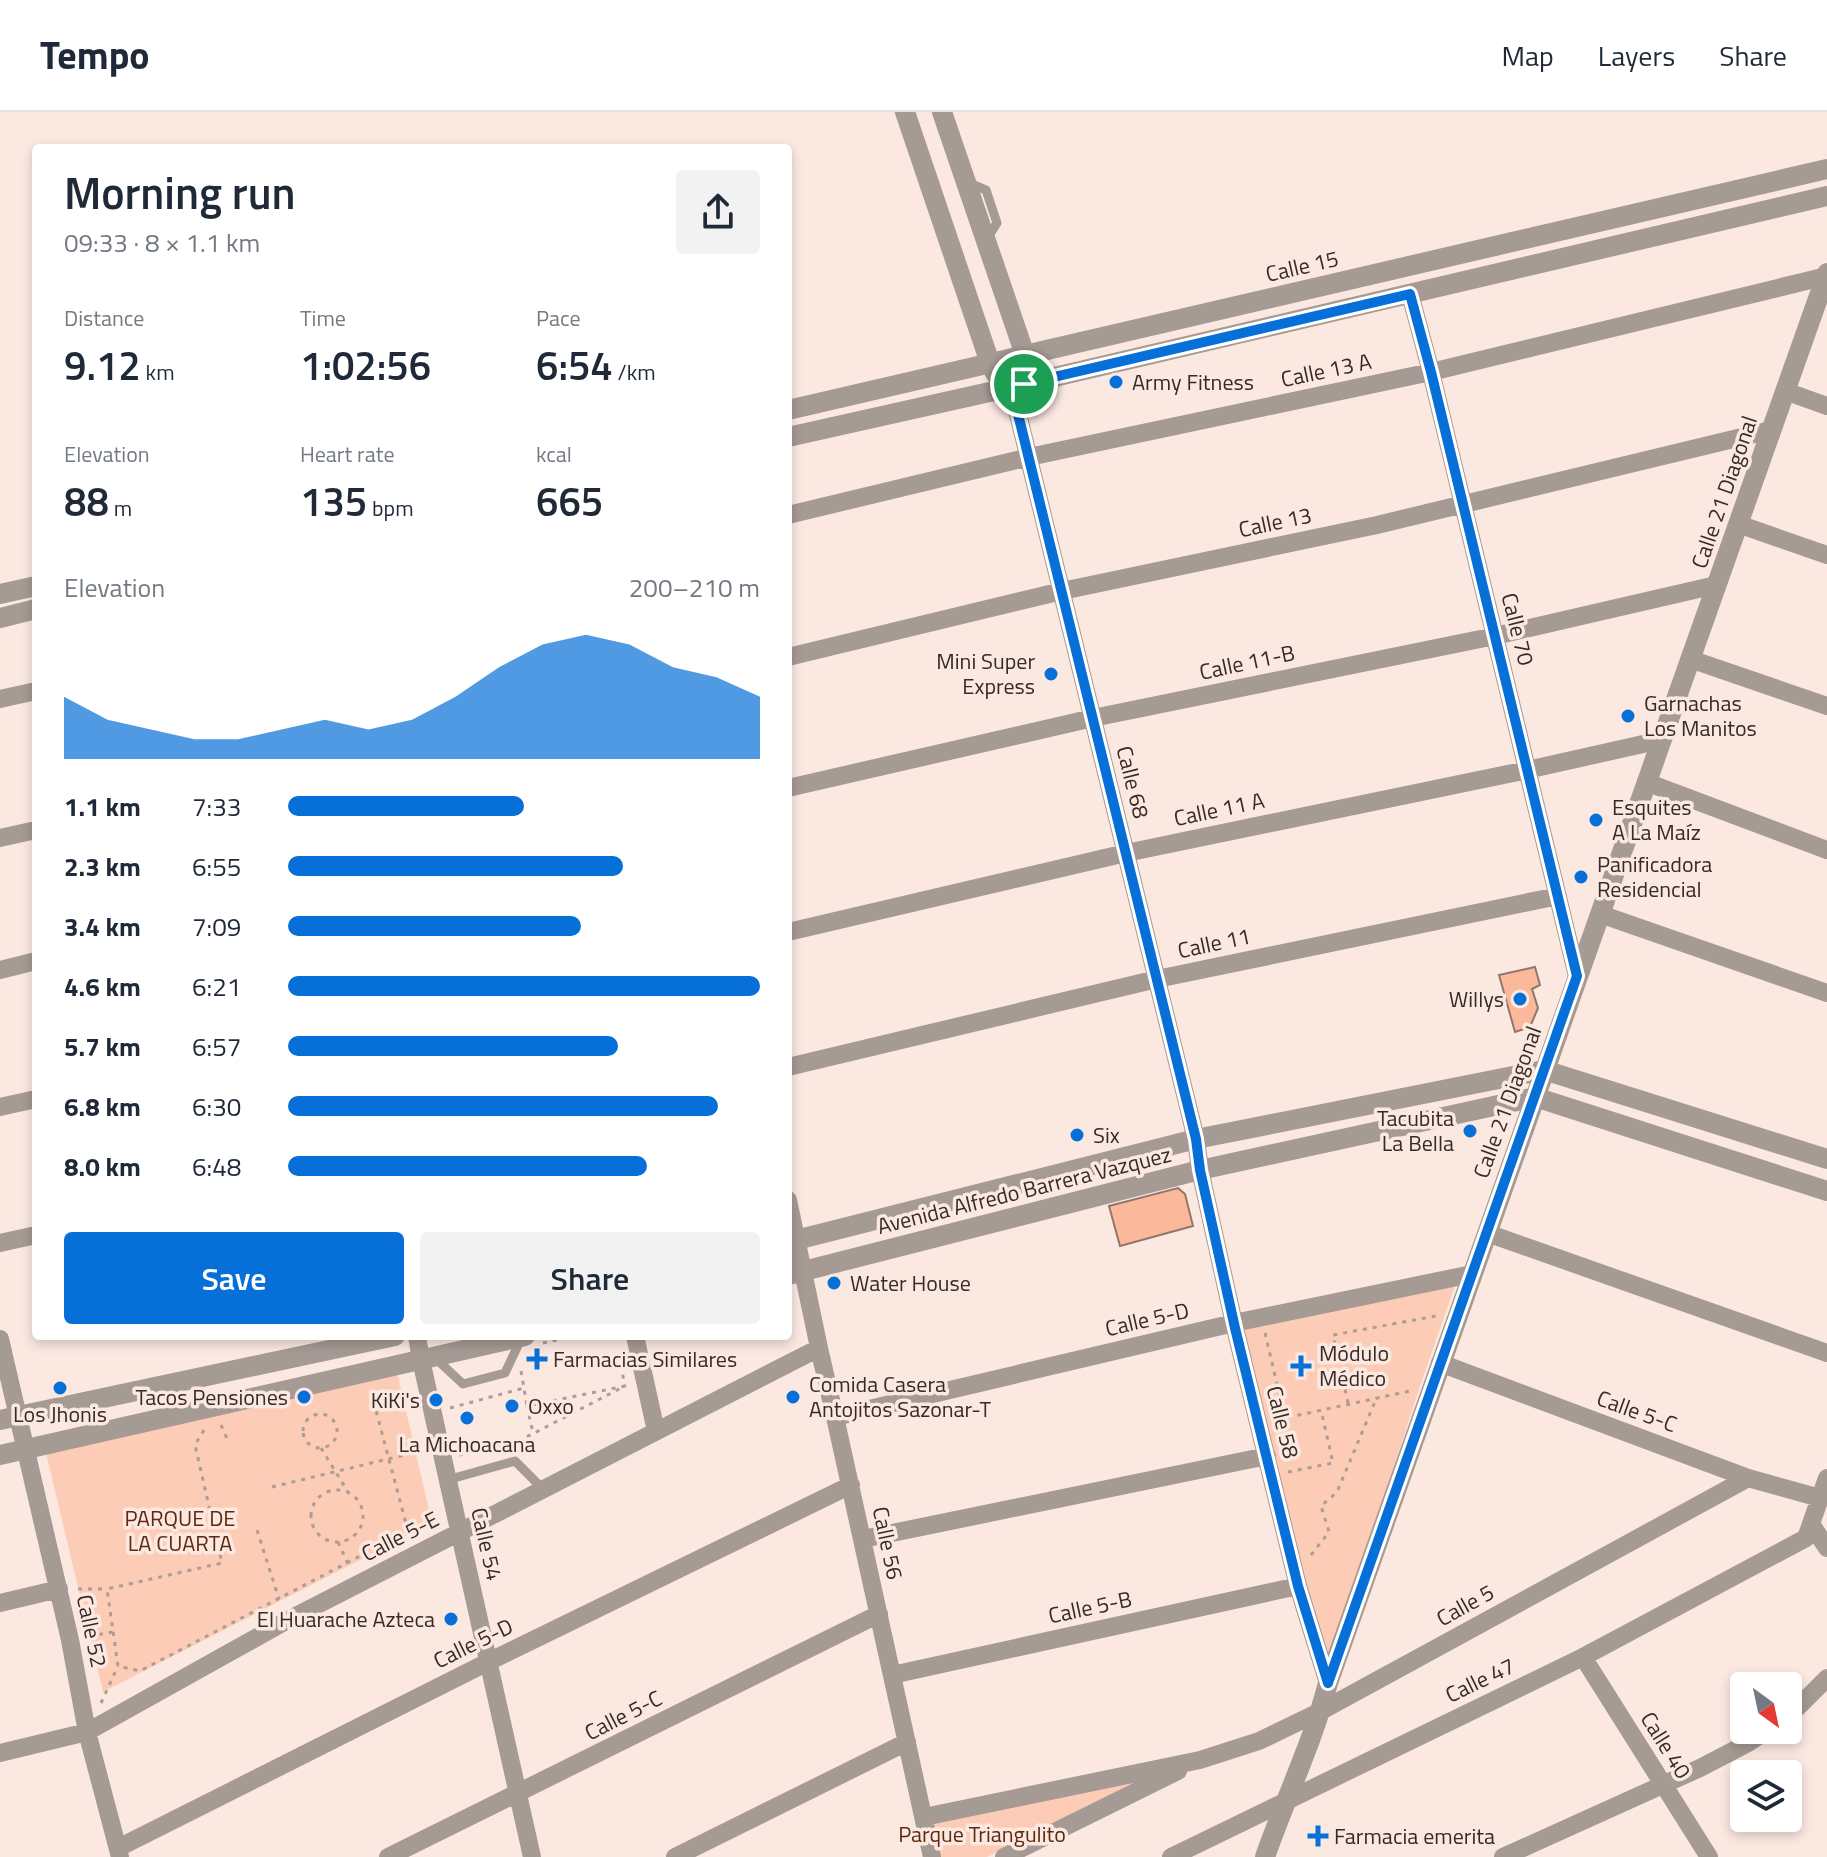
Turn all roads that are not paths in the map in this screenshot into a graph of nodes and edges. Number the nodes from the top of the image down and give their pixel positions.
1 (905, 112) edge
2 (942, 112) edge
3 (1827, 169) edge
4 (1827, 196) edge
5 (1827, 275) edge
6 (1410, 294) junction
7 (1025, 355) junction
8 (990, 363) junction
9 (1431, 372) junction
10 (1014, 386) junction
11 (1785, 391) junction
12 (1827, 406) edge
13 (792, 409) edge
14 (1771, 430) junction
15 (792, 436) edge
16 (1029, 457) junction
17 (1463, 504) junction
18 (792, 514) edge
19 (1738, 524) junction
20 (1827, 555) edge
21 (1716, 585) junction
22 (32, 587) edge
23 (1062, 591) junction
24 (0, 594) edge
25 (32, 610) edge
26 (0, 618) edge
27 (1495, 636) junction
28 (792, 656) edge
29 (1690, 659) junction
30 (32, 692) edge
31 (0, 699) edge
32 (1827, 706) edge
33 (1093, 718) junction
34 (1661, 740) junction
35 (1527, 770) junction
36 (1646, 782) junction
37 (792, 787) edge
38 (32, 831) edge
39 (0, 838) edge
40 (1827, 850) edge
41 (1126, 853) junction
42 (1558, 896) junction
43 (1600, 914) junction
44 (792, 931) edge
45 (32, 962) edge
46 (0, 970) edge
47 (1577, 976) junction
48 (1157, 979) junction
49 (1827, 993) edge
50 (792, 1066) edge
51 (1544, 1070) junction
52 (1535, 1097) junction
53 (32, 1100) edge
54 (0, 1107) edge
55 (1196, 1139) junction
56 (1827, 1159) edge
57 (1200, 1170) junction
58 (1827, 1191) edge
59 (1487, 1233) junction
60 (32, 1236) edge
61 (793, 1241) edge
62 (0, 1243) edge
63 (796, 1273) edge
64 (1472, 1274) junction
65 (1234, 1323) junction
66 (0, 1339) edge
67 (376, 1340) edge
68 (419, 1340) edge
69 (526, 1340) edge
70 (636, 1340) edge
71 (819, 1348) junction
72 (1827, 1353) edge
73 (428, 1358) junction
74 (1440, 1363) junction
75 (835, 1417) junction
76 (9, 1418) edge
77 (658, 1430) junction
78 (26, 1448) junction
79 (0, 1455) edge
80 (1267, 1456) junction
81 (1748, 1478) junction
82 (1827, 1478) edge
83 (447, 1480) junction
84 (851, 1485) junction
85 (543, 1489) junction
86 (1820, 1498) junction
87 (1808, 1531) junction
88 (460, 1532) junction
89 (863, 1539) junction
90 (1827, 1548) edge
91 (1297, 1580) junction
92 (59, 1589) junction
93 (0, 1603) edge
94 (879, 1614) junction
95 (1583, 1657) junction
96 (488, 1662) junction
97 (892, 1675) junction
98 (1827, 1678) edge
99 (1328, 1683) junction
100 (1802, 1703) edge
101 (1321, 1711) junction
102 (87, 1732) junction
103 (907, 1742) junction
104 (1746, 1744) edge
105 (0, 1753) edge
106 (1200, 1760) junction
107 (1662, 1784) junction
108 (518, 1794) junction
109 (1285, 1801) junction
110 (924, 1817) junction
111 (119, 1853) edge
112 (388, 1857) edge
113 (532, 1857) edge
114 (675, 1857) edge
115 (932, 1857) edge
116 (1004, 1857) edge
117 (1171, 1857) edge
118 (1265, 1857) edge
119 (1503, 1857) edge
120 (1709, 1857) edge

1 - 8 street
2 - 7 street
3 - 7 street, Calle 15
4 - 6 street
5 - 9 street, Calle 13 A
5 - 11 street, Calle 21 Diagonal
6 - 9 street, Calle 70
6 - 10 street
7 - 8 street, Calle 15
7 - 10 street
8 - 10 street
8 - 13 street, Calle 15
9 - 16 street, Calle 13 A
9 - 17 street, Calle 70
10 - 15 street
10 - 16 street, Calle 68
11 - 12 street
11 - 14 street, Calle 21 Diagonal
14 - 17 street, Calle 13
14 - 19 street, Calle 21 Diagonal
16 - 18 street, Calle 13 A
16 - 23 street, Calle 68
17 - 23 street, Calle 13
17 - 27 street, Calle 70
19 - 20 street
19 - 21 street, Calle 21 Diagonal
21 - 27 street, Calle 11-B
21 - 29 street, Calle 21 Diagonal
22 - 24 street
23 - 28 street, Calle 13
23 - 33 street, Calle 68
25 - 26 street
27 - 33 street, Calle 11-B
27 - 35 street, Calle 70
29 - 32 street
29 - 34 street, Calle 21 Diagonal
30 - 31 street
33 - 37 street, Calle 11-B
33 - 41 street, Calle 68
34 - 35 street, Calle 11 A
34 - 36 street, Calle 21 Diagonal
35 - 41 street, Calle 11 A
35 - 42 street, Calle 70
36 - 40 street
36 - 43 street, Calle 21 Diagonal
38 - 39 street
41 - 44 street, Calle 11 A
41 - 48 street, Calle 68
42 - 47 street, Calle 70
42 - 48 street, Calle 11
43 - 47 street, Calle 21 Diagonal
43 - 49 street
45 - 46 street
47 - 51 street, Calle 21 Diagonal
48 - 50 street, Calle 11
48 - 55 street, Calle 68
51 - 52 street, Calle 21 Diagonal
51 - 55 street, Avenida Alfredo Barrera Vazquez
51 - 56 street, Avenida Alfredo Barrera Vazquez
52 - 57 street, Avenida Alfredo Barrera Vazquez
52 - 58 street
52 - 59 street, Calle 21 Diagonal
53 - 54 street
55 - 57 street, Calle 68
55 - 61 street, Avenida Alfredo Barrera Vazquez
57 - 63 street, Avenida Alfredo Barrera Vazquez
57 - 65 street, Calle 58
59 - 64 street, Calle 21 Diagonal
59 - 72 street
60 - 62 street
61 - 63 street, Calle 56
63 - 71 street, Calle 56
64 - 65 street, Calle 5-D
64 - 74 street, Calle 21 Diagonal
65 - 75 street, Calle 5-D
65 - 80 street, Calle 58
66 - 76 street, Calle 52
67 - 76 street
68 - 73 street, Calle 54
69 - 73 street
69 - 73 lane
70 - 77 street
71 - 75 street, Calle 56
71 - 77 street, Calle 5-E
73 - 78 street
73 - 83 street, Calle 54
74 - 81 street, Calle 5-C
74 - 99 street, Calle 21 Diagonal
75 - 84 street, Calle 56
76 - 78 street, Calle 52
77 - 85 street, Calle 5-E
78 - 79 street
78 - 92 street, Calle 52
80 - 89 street
80 - 91 street, Calle 58
81 - 86 street, Calle 5-C
81 - 101 street, Calle 5
82 - 86 street
83 - 85 lane
83 - 88 street, Calle 54
84 - 89 street, Calle 56
84 - 96 street, Calle 5-D
85 - 88 street, Calle 5-E
86 - 87 street
87 - 90 street
87 - 95 street, Calle 47
88 - 96 street, Calle 54
88 - 102 street, Calle 5-E
89 - 94 street, Calle 56
91 - 97 street, Calle 5-B
91 - 99 street, Calle 58
92 - 93 street
92 - 102 street, Calle 52
94 - 97 street, Calle 56
94 - 108 street, Calle 5-C
95 - 107 street, Calle 40
95 - 109 street, Calle 47
96 - 108 street, Calle 54
96 - 111 street, Calle 5-D
97 - 103 street, Calle 56
98 - 100 street
99 - 101 street, Calle 21 Diagonal
101 - 106 street, Calle 5
101 - 109 street, Calle 21 Diagonal
102 - 105 street, Calle 5-E
102 - 111 street, Calle 52
103 - 110 street, Calle 56
103 - 114 street
104 - 107 street
106 - 110 street, Calle 5
106 - 116 street, Calle 5
107 - 119 street
107 - 120 street, Calle 40
108 - 112 street, Calle 5-C
108 - 113 street, Calle 54
109 - 117 street, Calle 47
109 - 118 street, Calle 21 Diagonal
110 - 115 street, Calle 56

